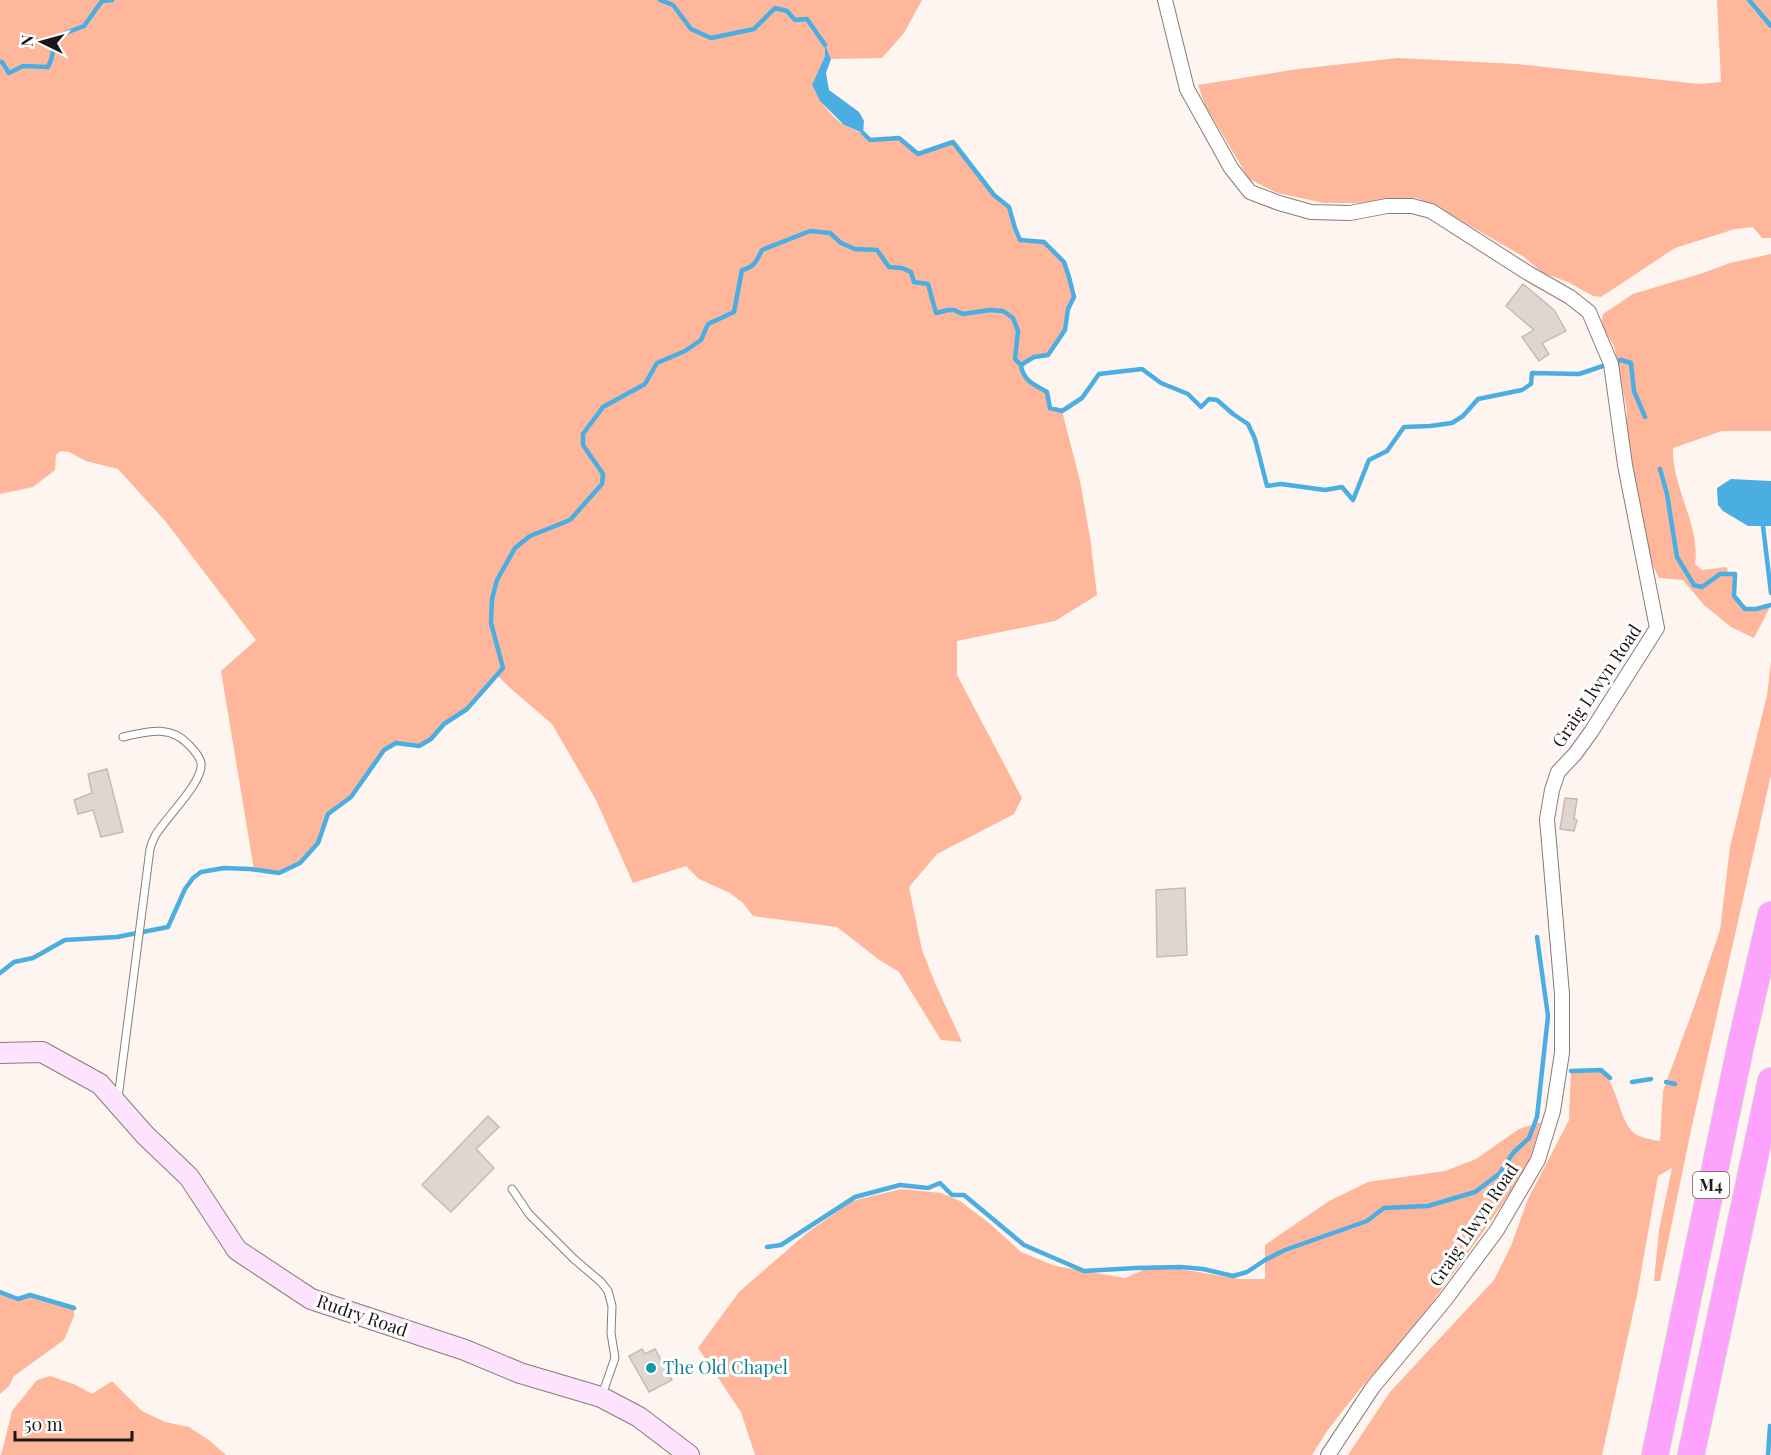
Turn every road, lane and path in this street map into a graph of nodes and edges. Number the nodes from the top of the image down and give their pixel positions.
1 (1165, 0) edge
2 (123, 737) dead end
3 (1771, 915) edge
4 (0, 1053) edge
5 (1771, 1081) edge
6 (117, 1104) junction
7 (512, 1189) dead end
8 (601, 1397) junction
9 (689, 1455) edge
10 (1328, 1455) edge
11 (1655, 1455) edge
12 (1691, 1455) edge

1 - 10 street, Graig Llwyn Road
2 - 6 lane
3 - 11 highway, M4
4 - 6 street, Rudry Road
5 - 12 highway, M4
6 - 8 street, Rudry Road
7 - 8 lane
8 - 9 street, Rudry Road

